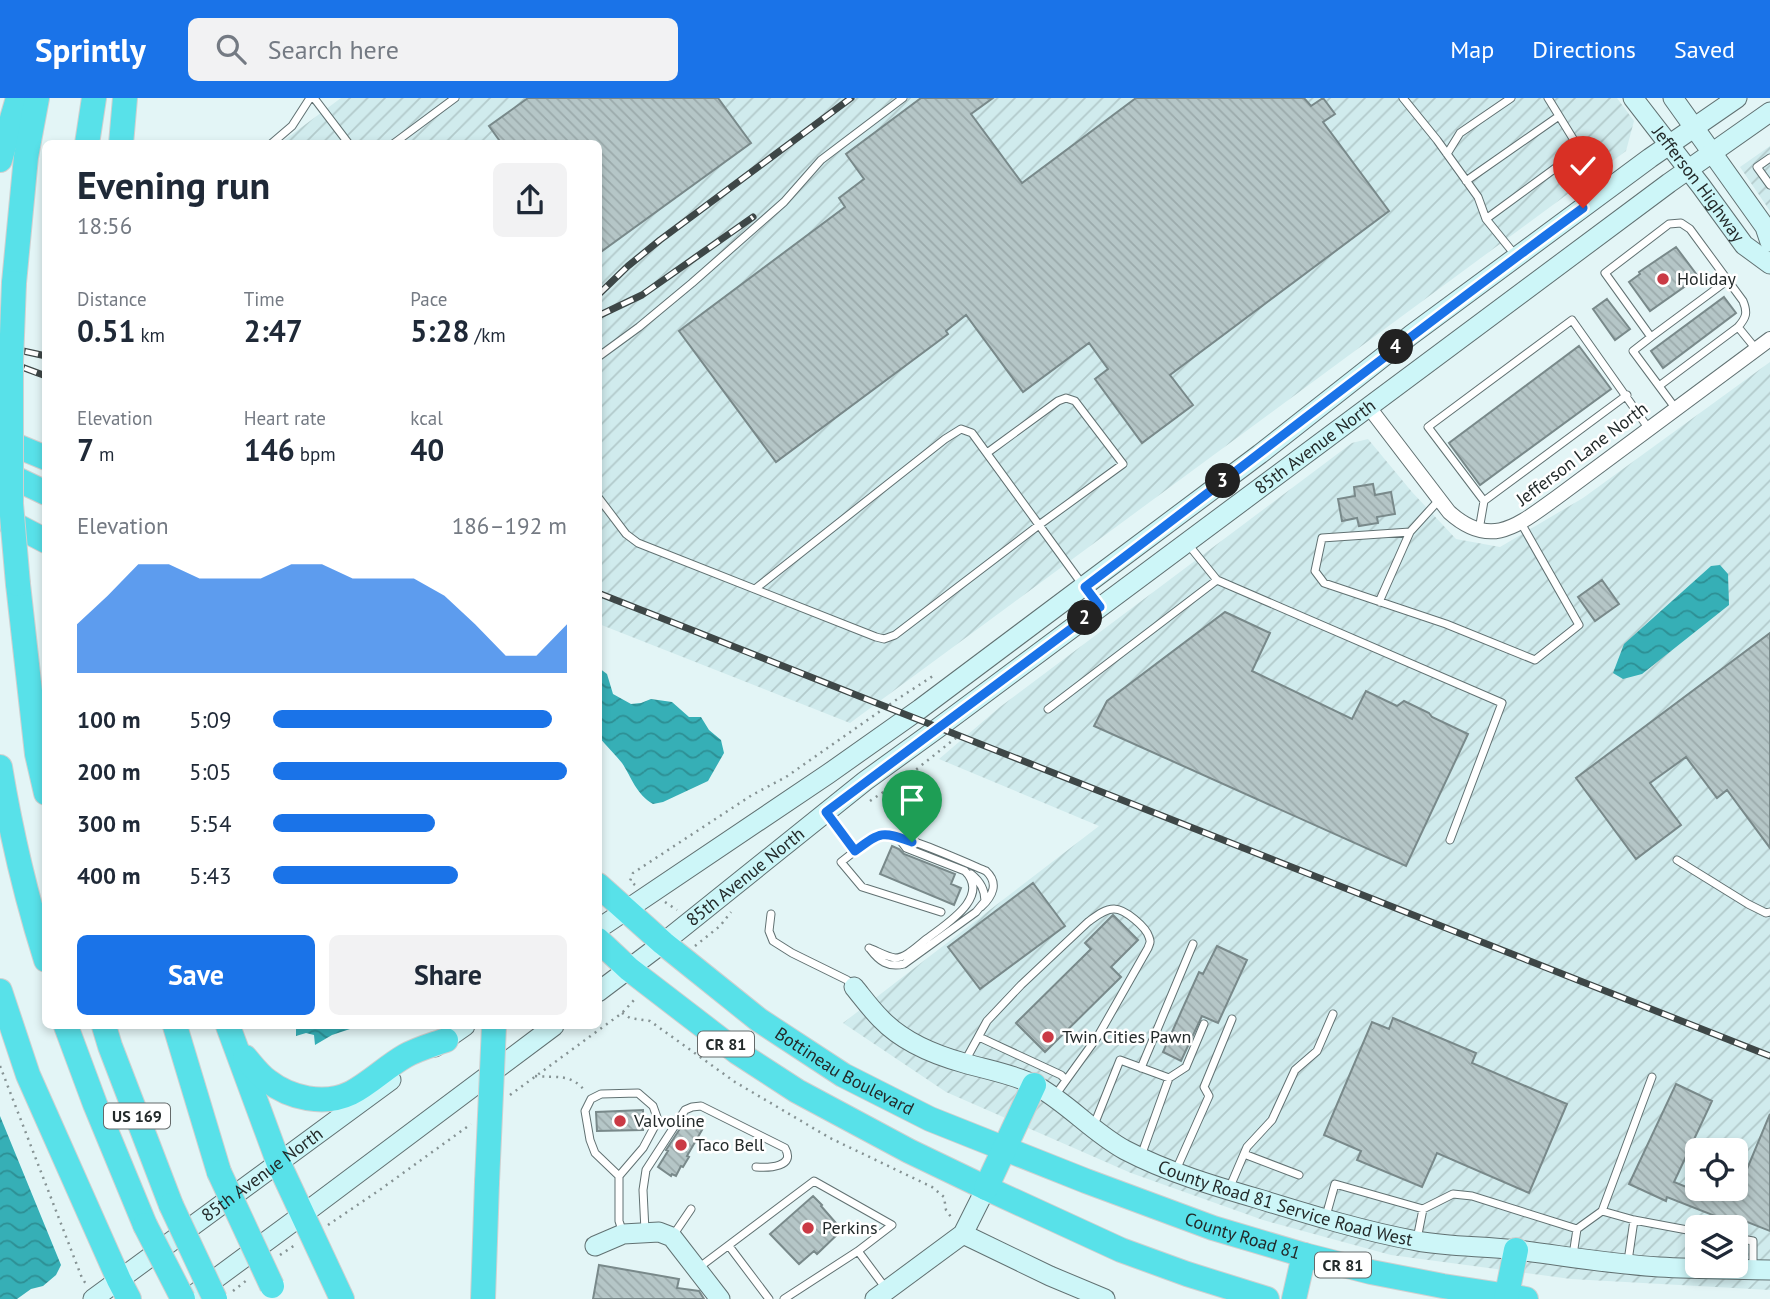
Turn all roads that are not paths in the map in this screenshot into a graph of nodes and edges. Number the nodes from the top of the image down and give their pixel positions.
1 (18, 98) edge
2 (37, 98) edge
3 (94, 98) edge
4 (125, 98) edge
5 (312, 98) edge
6 (455, 98) edge
7 (903, 98) edge
8 (1403, 98) edge
9 (1511, 98) edge
10 (1548, 98) edge
11 (1633, 98) edge
12 (1673, 98) edge
13 (1737, 98) edge
14 (1770, 112) edge
15 (1559, 116) junction
16 (1694, 128) junction
17 (88, 140) edge
18 (121, 140) edge
19 (276, 140) edge
20 (346, 140) edge
21 (398, 140) edge
22 (1668, 145) junction
23 (1713, 152) junction
24 (1447, 154) junction
25 (1770, 158) edge
26 (0, 160) edge
27 (1688, 170) junction
28 (1466, 181) junction
29 (1770, 185) edge
30 (1486, 219) junction
31 (1770, 242) edge
32 (1516, 257) junction
33 (1770, 264) edge
34 (1728, 280) junction
35 (1738, 327) junction
36 (1651, 337) junction
37 (1770, 339) edge
38 (1756, 349) junction
39 (602, 353) edge
40 (1659, 387) junction
41 (1627, 395) junction
42 (1368, 406) junction
43 (1676, 409) junction
44 (1649, 429) junction
45 (0, 439) edge
46 (987, 453) junction
47 (42, 456) edge
48 (0, 471) edge
49 (42, 491) edge
50 (1438, 500) junction
51 (1484, 500) junction
52 (602, 502) edge
53 (0, 517) edge
54 (1171, 521) junction
55 (1521, 523) junction
56 (1039, 525) junction
57 (1479, 530) junction
58 (1410, 532) junction
59 (42, 539) edge
60 (1187, 542) junction
61 (1217, 580) junction
62 (1085, 587) junction
63 (755, 589) junction
64 (1379, 602) junction
65 (1100, 607) junction
66 (1048, 709) dead end
67 (0, 768) edge
68 (42, 776) edge
69 (826, 812) junction
70 (897, 836) junction
71 (1450, 839) dead end
72 (855, 851) junction
73 (1677, 860) dead end
74 (965, 871) junction
75 (602, 888) edge
76 (981, 907) junction
77 (627, 909) junction
78 (941, 912) dead end
79 (1770, 912) edge
80 (771, 914) dead end
81 (602, 926) edge
82 (663, 943) junction
83 (602, 944) edge
84 (1193, 944) dead end
85 (42, 946) edge
86 (629, 969) junction
87 (853, 987) joint
88 (602, 989) edge
89 (0, 991) edge
90 (1333, 1014) dead end
91 (1232, 1019) dead end
92 (1204, 1024) dead end
93 (67, 1029) edge
94 (105, 1029) edge
95 (176, 1029) edge
96 (494, 1029) edge
97 (550, 1029) edge
98 (455, 1033) edge
99 (232, 1037) edge
100 (979, 1037) junction
101 (964, 1063) junction
102 (1141, 1068) junction
103 (1652, 1077) dead end
104 (1169, 1078) junction
105 (1066, 1080) junction
106 (1044, 1091) junction
107 (1093, 1128) junction
108 (1004, 1148) junction
109 (1244, 1154) junction
110 (1141, 1157) junction
111 (279, 1164) junction
112 (757, 1167) dead end
113 (1175, 1171) junction
114 (1299, 1175) dead end
115 (619, 1176) junction
116 (1086, 1181) joint
117 (986, 1188) junction
118 (1228, 1190) junction
119 (691, 1209) dead end
120 (1423, 1209) junction
121 (1602, 1211) junction
122 (302, 1215) junction
123 (1325, 1220) junction
124 (1634, 1220) junction
125 (1577, 1228) junction
126 (1685, 1230) edge
127 (645, 1232) junction
128 (623, 1234) junction
129 (963, 1234) junction
130 (672, 1237) junction
131 (1748, 1240) edge
132 (1417, 1241) junction
133 (595, 1246) dead end
134 (729, 1246) junction
135 (1516, 1250) junction
136 (858, 1251) junction
137 (1304, 1255) junction
138 (1572, 1259) junction
139 (1627, 1264) junction
140 (697, 1269) junction
141 (1761, 1270) edge
142 (124, 1290) edge
143 (276, 1293) edge
144 (885, 1296) edge
145 (1513, 1298) edge
146 (93, 1299) edge
147 (185, 1299) edge
148 (215, 1299) edge
149 (342, 1299) edge
150 (483, 1299) edge
151 (720, 1299) edge
152 (769, 1299) edge
153 (784, 1299) edge
154 (1105, 1299) edge
155 (1267, 1299) edge
156 (1294, 1299) edge

1 - 26 highway
2 - 68 highway, bridge
3 - 17 highway
4 - 18 highway
5 - 19 lane
5 - 20 lane
6 - 21 lane
7 - 39 lane
8 - 24 lane
9 - 24 lane
10 - 15 lane
11 - 22 main road, Jefferson Highway
12 - 16 main road, Jefferson Highway
13 - 16 main road, 85th Avenue North
14 - 23 main road, 85th Avenue North
15 - 28 lane
15 - 30 lane
16 - 22 main road, 85th Avenue North
16 - 23 main road, Jefferson Highway
22 - 27 main road, Jefferson Highway
22 - 32 main road, 85th Avenue North
23 - 27 main road, 85th Avenue North
23 - 31 main road, Jefferson Highway
24 - 28 lane
25 - 29 lane
27 - 33 main road, Jefferson Highway
27 - 42 main road, 85th Avenue North
28 - 30 lane
30 - 32 lane
32 - 54 main road, 85th Avenue North
34 - 35 lane
34 - 36 lane
34 - 36 lane
35 - 38 lane
35 - 40 lane
36 - 40 lane
37 - 38 street, Jefferson Lane North
38 - 43 street, Jefferson Lane North
40 - 43 lane
41 - 44 lane
41 - 51 lane
41 - 51 lane
42 - 50 street
42 - 60 main road, 85th Avenue North
43 - 44 street, Jefferson Lane North
44 - 55 street, Jefferson Lane North
45 - 47 highway
46 - 56 lane
46 - 56 lane
46 - 63 lane
48 - 49 highway
50 - 57 street
50 - 58 lane
51 - 57 lane
52 - 63 lane
53 - 59 highway
54 - 60 main road
54 - 62 main road, 85th Avenue North
55 - 57 street, Jefferson Lane North
55 - 64 lane
56 - 62 lane
56 - 63 lane
58 - 64 lane
58 - 64 lane
60 - 61 lane
60 - 65 main road, 85th Avenue North
61 - 66 lane
61 - 71 lane
62 - 65 main road
62 - 77 main road, 85th Avenue North
65 - 69 main road, 85th Avenue North
67 - 85 highway
69 - 72 lane
69 - 82 main road, 85th Avenue North
70 - 72 lane
70 - 74 lane
70 - 76 lane
72 - 78 lane
73 - 79 lane
74 - 76 lane
74 - 76 lane
75 - 77 highway, Bottineau Boulevard / CR 81
77 - 81 main road, 85th Avenue North
77 - 82 highway, Bottineau Boulevard / CR 81
80 - 87 lane
82 - 86 main road, 85th Avenue North
82 - 108 highway, Bottineau Boulevard / CR 81
83 - 86 highway, CR 81
84 - 102 lane
86 - 88 main road, 85th Avenue North
86 - 117 highway, CR 81
87 - 101 main road, County Road 81 Service Road West
89 - 142 highway
90 - 109 lane
91 - 113 lane
92 - 104 lane
93 - 147 highway, bridge
94 - 148 highway, US 169, bridge
95 - 143 highway, bridge
96 - 150 highway, bridge
97 - 122 main road
98 - 99 highway
98 - 111 main road, 85th Avenue North
99 - 111 highway
100 - 101 lane
100 - 105 lane
100 - 105 lane
101 - 106 main road, County Road 81 Service Road West
102 - 104 lane
102 - 107 lane
103 - 121 lane
104 - 110 lane
105 - 106 lane
106 - 107 main road, County Road 81 Service Road West
106 - 108 highway
107 - 110 main road, County Road 81 Service Road West
108 - 116 highway, Bottineau Boulevard / CR 81
108 - 117 highway
109 - 114 lane
109 - 118 lane
110 - 113 main road, County Road 81 Service Road West
111 - 122 highway
111 - 142 main road, 85th Avenue North
112 - 127 lane
113 - 118 main road, County Road 81 Service Road West
115 - 115 lane
115 - 128 lane
116 - 137 highway, County Road 81 / CR 81
117 - 129 main road
117 - 155 highway, CR 81
118 - 123 main road, County Road 81 Service Road West
119 - 130 lane
120 - 123 lane
120 - 125 lane
120 - 132 lane
121 - 124 lane
121 - 125 lane
122 - 147 main road
122 - 149 highway
123 - 132 main road, County Road 81 Service Road West
124 - 126 lane
124 - 139 lane
125 - 138 lane
127 - 128 main road
127 - 130 main road
128 - 133 main road
129 - 144 main road
129 - 154 main road
130 - 140 main road
131 - 141 lane
132 - 135 main road, County Road 81 Service Road West
134 - 136 lane
134 - 140 lane
134 - 152 lane
135 - 138 main road, County Road 81 Service Road West
135 - 145 highway
136 - 144 lane
136 - 153 lane
137 - 145 highway, County Road 81 / CR 81
137 - 156 highway
138 - 139 main road, County Road 81 Service Road West
139 - 141 main road, County Road 81 Service Road West
140 - 151 main road
142 - 146 main road, 85th Avenue North

